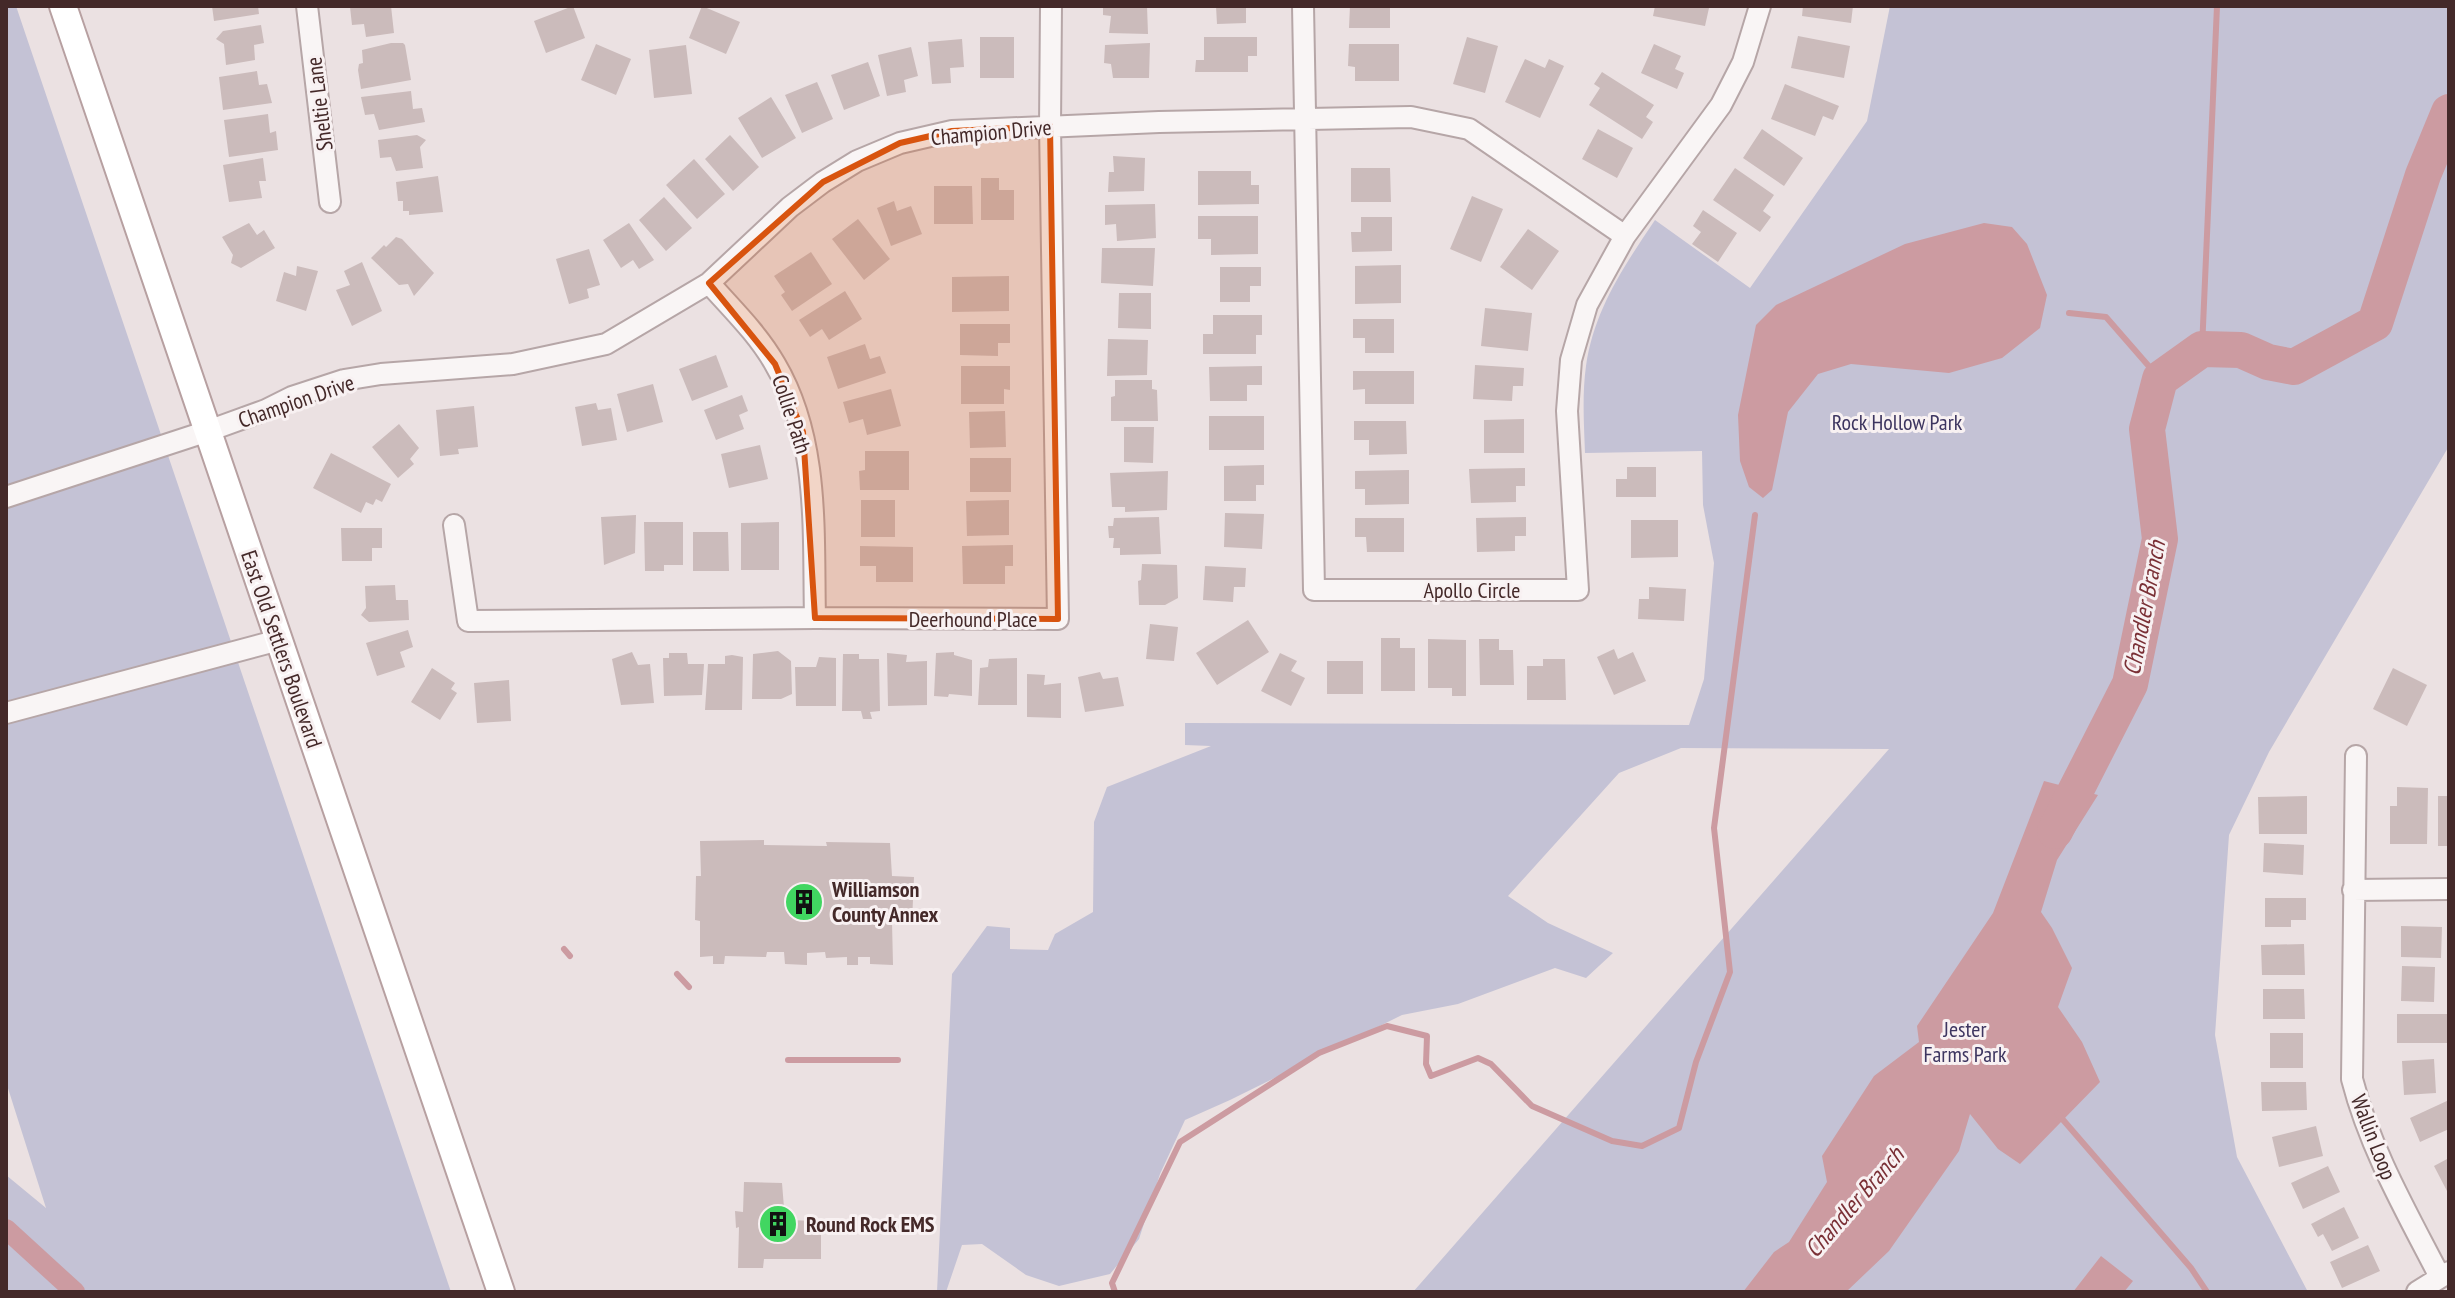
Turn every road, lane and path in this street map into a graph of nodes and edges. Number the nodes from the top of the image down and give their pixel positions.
1 (63, 6) edge
2 (307, 6) edge
3 (1051, 6) edge
4 (1303, 6) edge
5 (1760, 6) edge
6 (1306, 119) junction
7 (1050, 126) junction
8 (330, 202) dead end
9 (1625, 236) junction
10 (709, 283) junction
11 (208, 431) junction
12 (6, 497) edge
13 (454, 525) dead end
14 (815, 618) junction
15 (279, 640) junction
16 (6, 713) edge
17 (2356, 756) dead end
18 (2449, 889) edge
19 (2353, 890) junction
20 (2444, 1275) edge
21 (501, 1292) edge
22 (2417, 1292) edge

1 - 11 main road, East Old Settlers Boulevard
2 - 8 street, Sheltie Lane
3 - 7 street, Deerhound Place
4 - 6 street, Apollo Circle
5 - 9 street, Apollo Circle
6 - 7 street, Champion Drive
6 - 9 street, Champion Drive
6 - 9 street, Apollo Circle
7 - 10 street, Champion Drive
7 - 14 street, Deerhound Place
10 - 11 street, Champion Drive
10 - 14 street, Collie Path
11 - 12 street, Champion Drive
11 - 15 main road, East Old Settlers Boulevard
13 - 14 street, Deerhound Place
15 - 16 street
15 - 21 main road, East Old Settlers Boulevard
17 - 19 street, Wallin Loop
18 - 19 street
19 - 20 street, Wallin Loop
20 - 22 street

